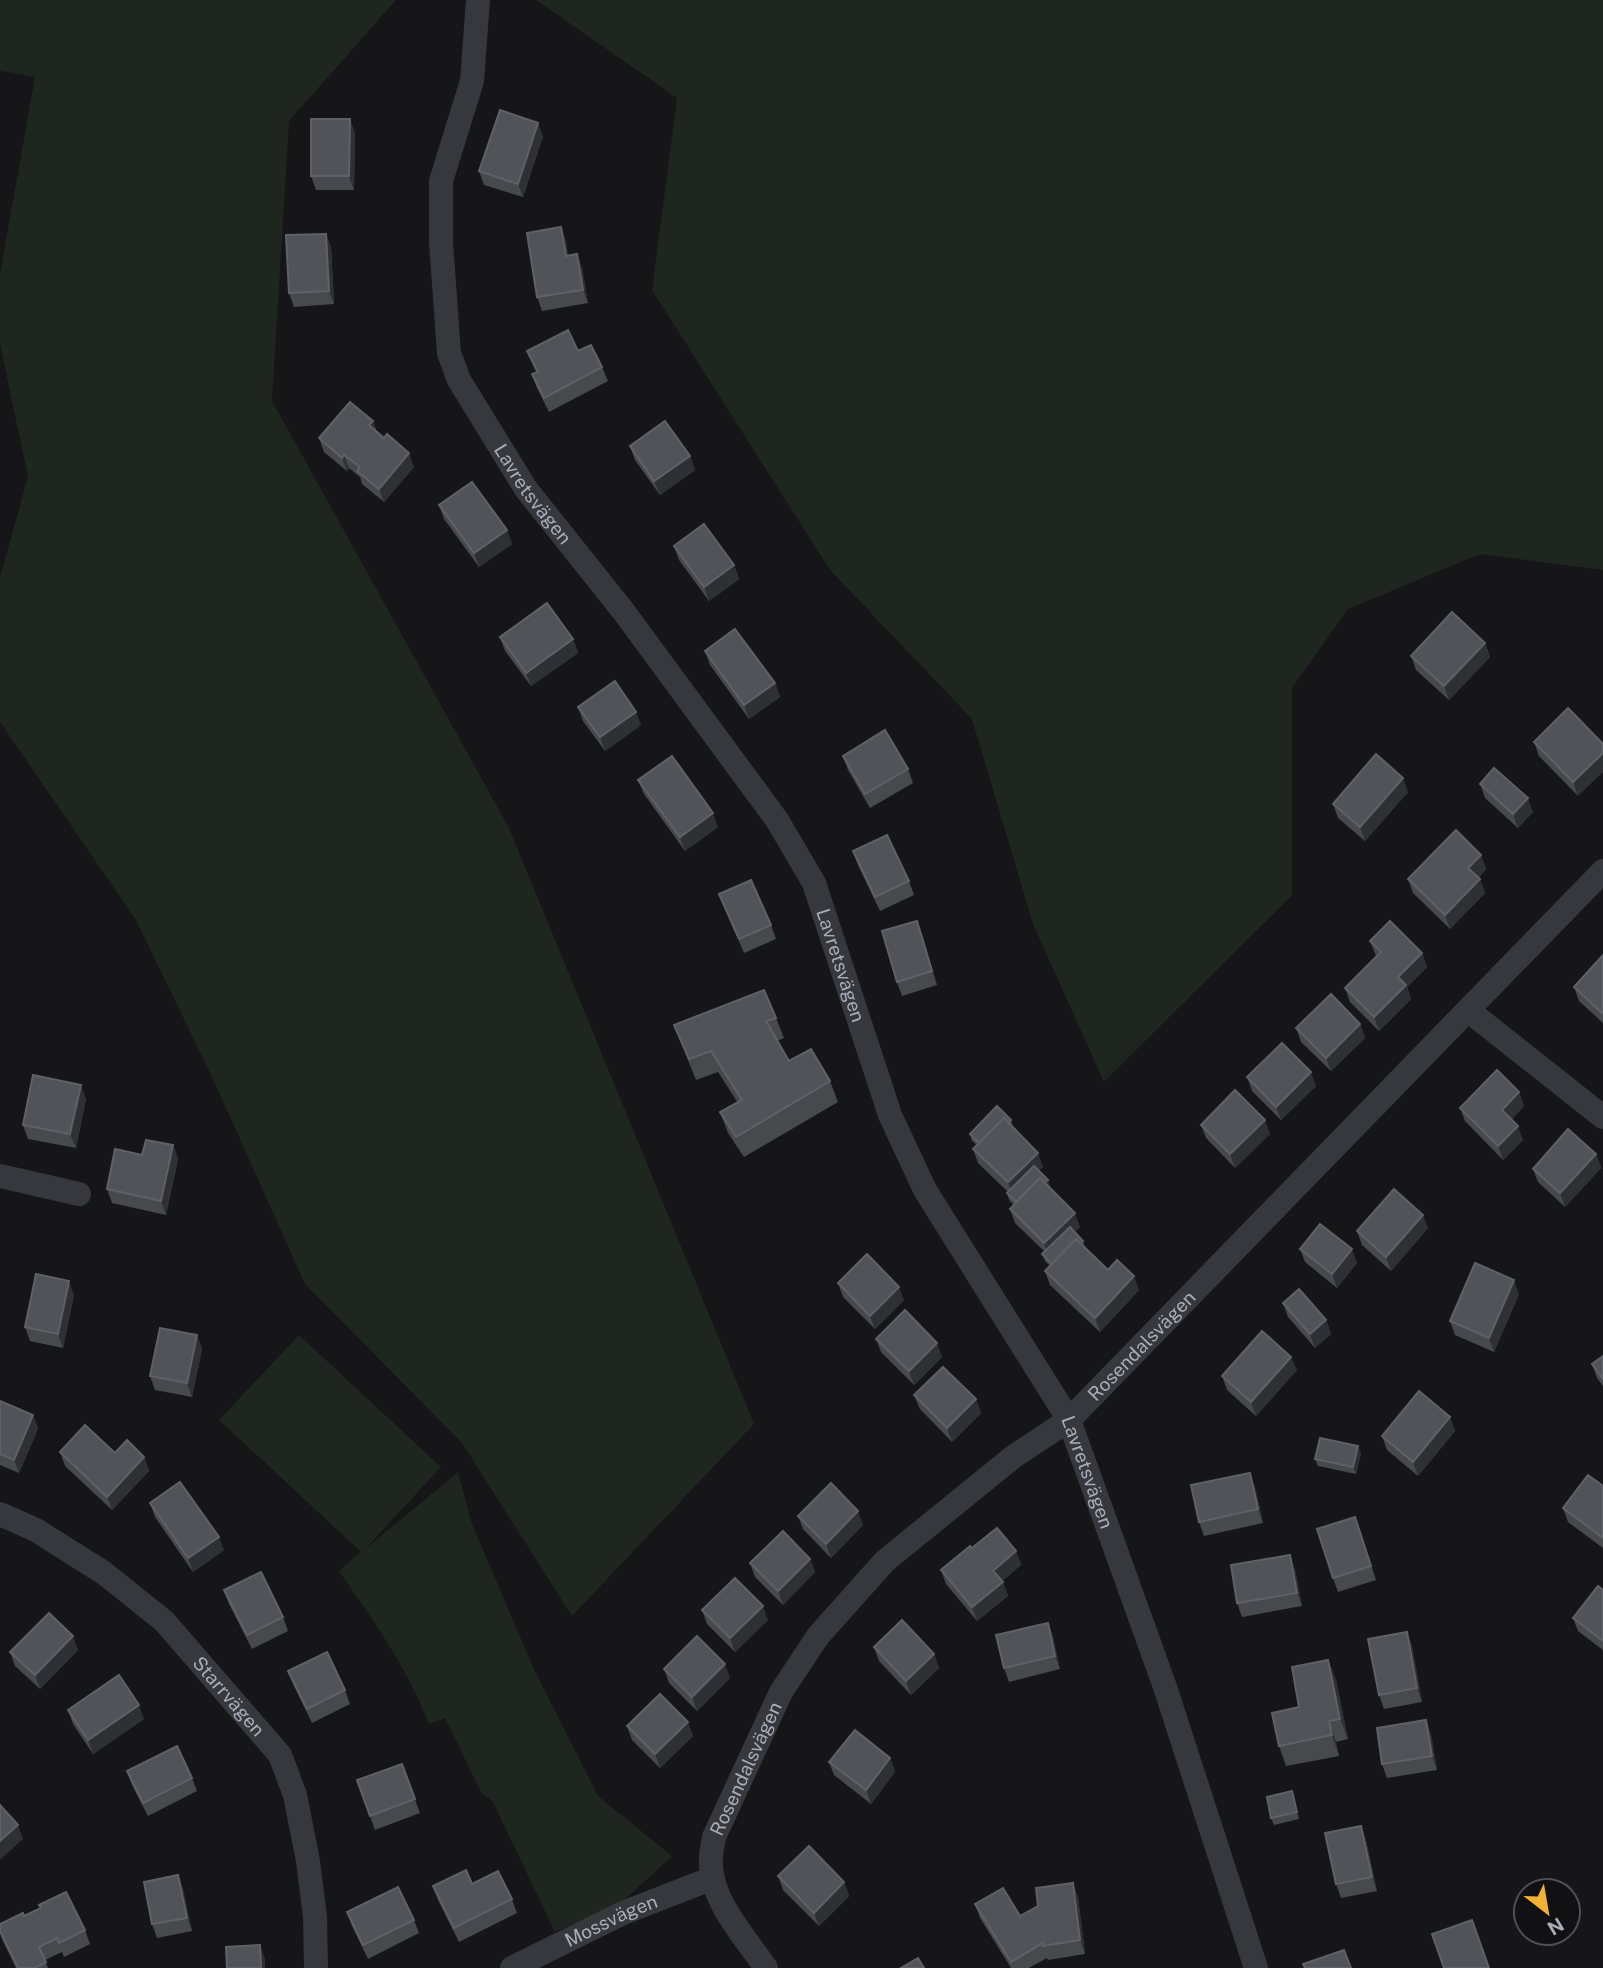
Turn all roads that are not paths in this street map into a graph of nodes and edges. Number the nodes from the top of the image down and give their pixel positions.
1 (478, 0) edge
2 (1603, 872) edge
3 (1469, 1011) junction
4 (1603, 1116) edge
5 (0, 1176) edge
6 (79, 1194) dead end
7 (1069, 1420) junction
8 (0, 1514) edge
9 (713, 1878) junction
10 (316, 1968) edge
11 (512, 1968) edge
12 (766, 1968) edge
13 (1256, 1968) edge

1 - 7 street, Lavretsvägen
2 - 3 street, Rosendalsvägen
3 - 4 street
3 - 7 street, Rosendalsvägen
5 - 6 street
7 - 9 street, Rosendalsvägen
7 - 13 street, Lavretsvägen
8 - 10 street, Starrvägen
9 - 11 street, Mossvägen
9 - 12 street

